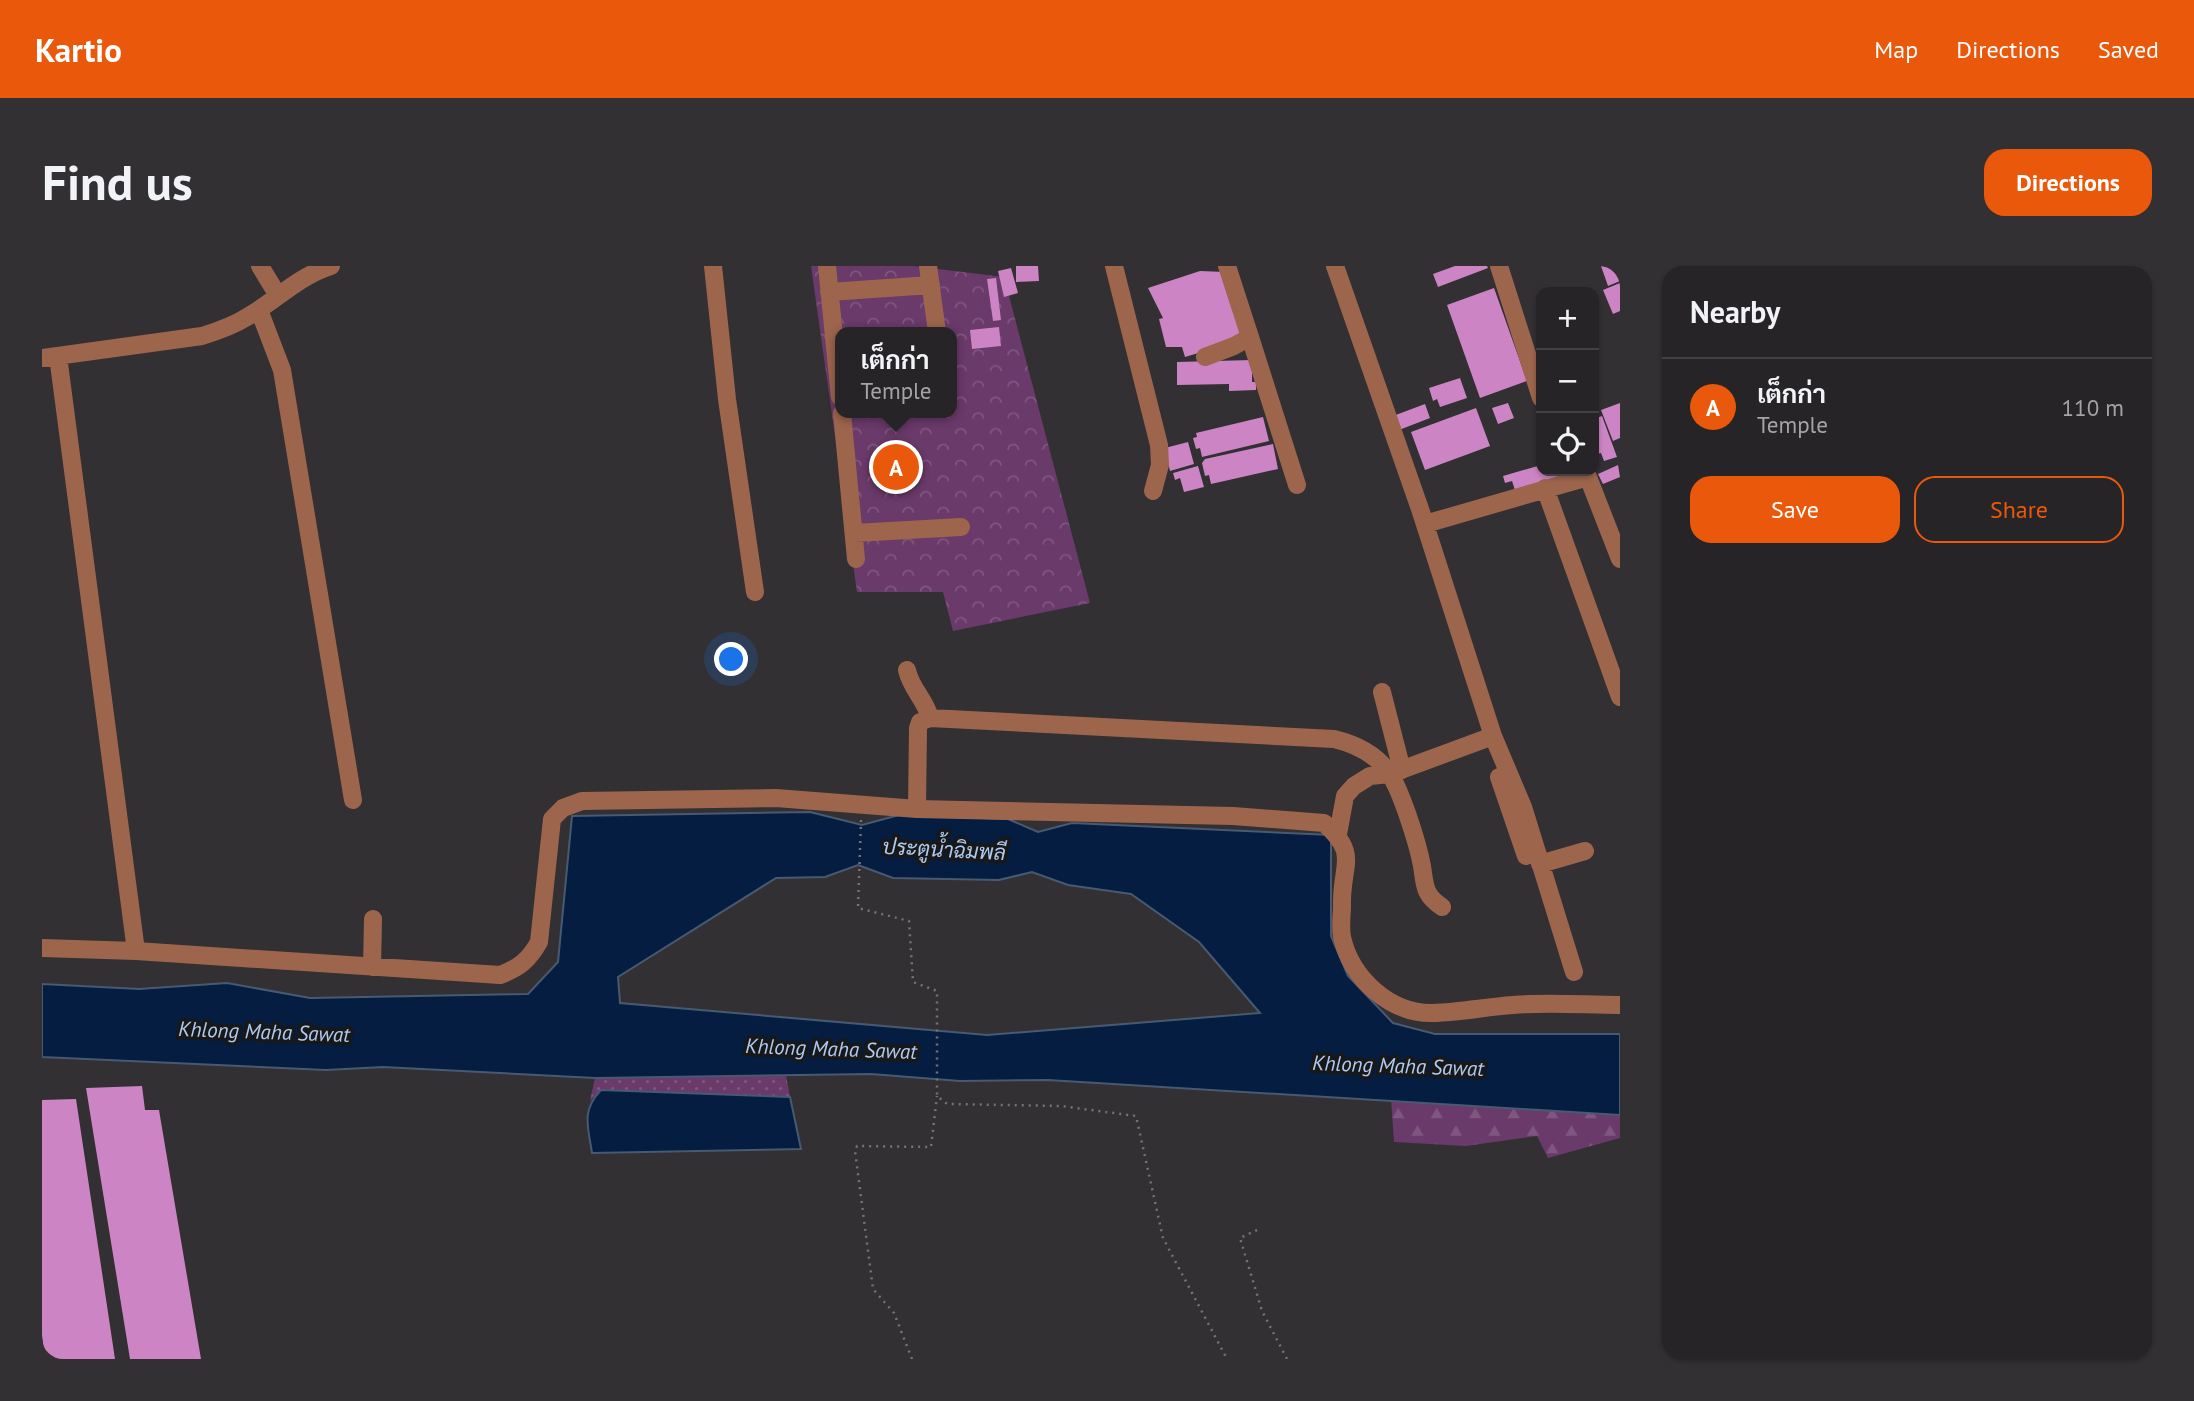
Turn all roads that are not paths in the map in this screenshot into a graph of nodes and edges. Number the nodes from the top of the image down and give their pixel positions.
1 (260, 266) edge
2 (331, 266) edge
3 (713, 266) edge
4 (827, 266) edge
5 (928, 266) edge
6 (1114, 266) edge
7 (1227, 266) edge
8 (1335, 266) edge
9 (1499, 266) edge
10 (298, 272) edge
11 (931, 285) junction
12 (830, 292) junction
13 (277, 294) junction
14 (259, 310) junction
15 (936, 327) edge
16 (835, 328) edge
17 (1250, 337) junction
18 (50, 357) edge
19 (1205, 357) dead end
20 (1536, 382) edge
21 (842, 418) edge
22 (1297, 485) dead end
23 (1545, 488) junction
24 (1153, 491) dead end
25 (1425, 524) junction
26 (961, 527) dead end
27 (854, 533) junction
28 (856, 559) dead end
29 (1620, 559) edge
30 (755, 592) dead end
31 (907, 670) dead end
32 (1382, 692) dead end
33 (1620, 697) edge
34 (930, 718) junction
35 (1489, 738) junction
36 (1396, 772) junction
37 (353, 800) dead end
38 (917, 809) junction
39 (1338, 834) junction
40 (1585, 851) dead end
41 (1540, 864) junction
42 (1540, 900) dead end
43 (1442, 907) dead end
44 (373, 919) dead end
45 (42, 948) edge
46 (135, 951) junction
47 (372, 967) junction
48 (1574, 972) dead end
49 (1620, 1005) edge

1 - 13 street
2 - 10 street
3 - 30 street
4 - 12 street
5 - 11 street
6 - 24 street
7 - 17 street
8 - 25 street
9 - 20 street
10 - 13 street
11 - 12 street
11 - 15 street
12 - 16 street
13 - 14 street
14 - 18 street
14 - 37 street
17 - 19 street
17 - 22 street
18 - 46 street
21 - 27 street
23 - 25 street
23 - 29 street
23 - 33 street
25 - 35 street
26 - 27 street
27 - 28 street
31 - 34 street
32 - 36 street
34 - 36 street
34 - 38 street
35 - 36 street
35 - 41 street
35 - 42 street
36 - 39 street
36 - 43 street
38 - 39 street
38 - 47 street
39 - 49 street
40 - 41 street
41 - 48 street
44 - 47 street
45 - 46 street
46 - 47 street

